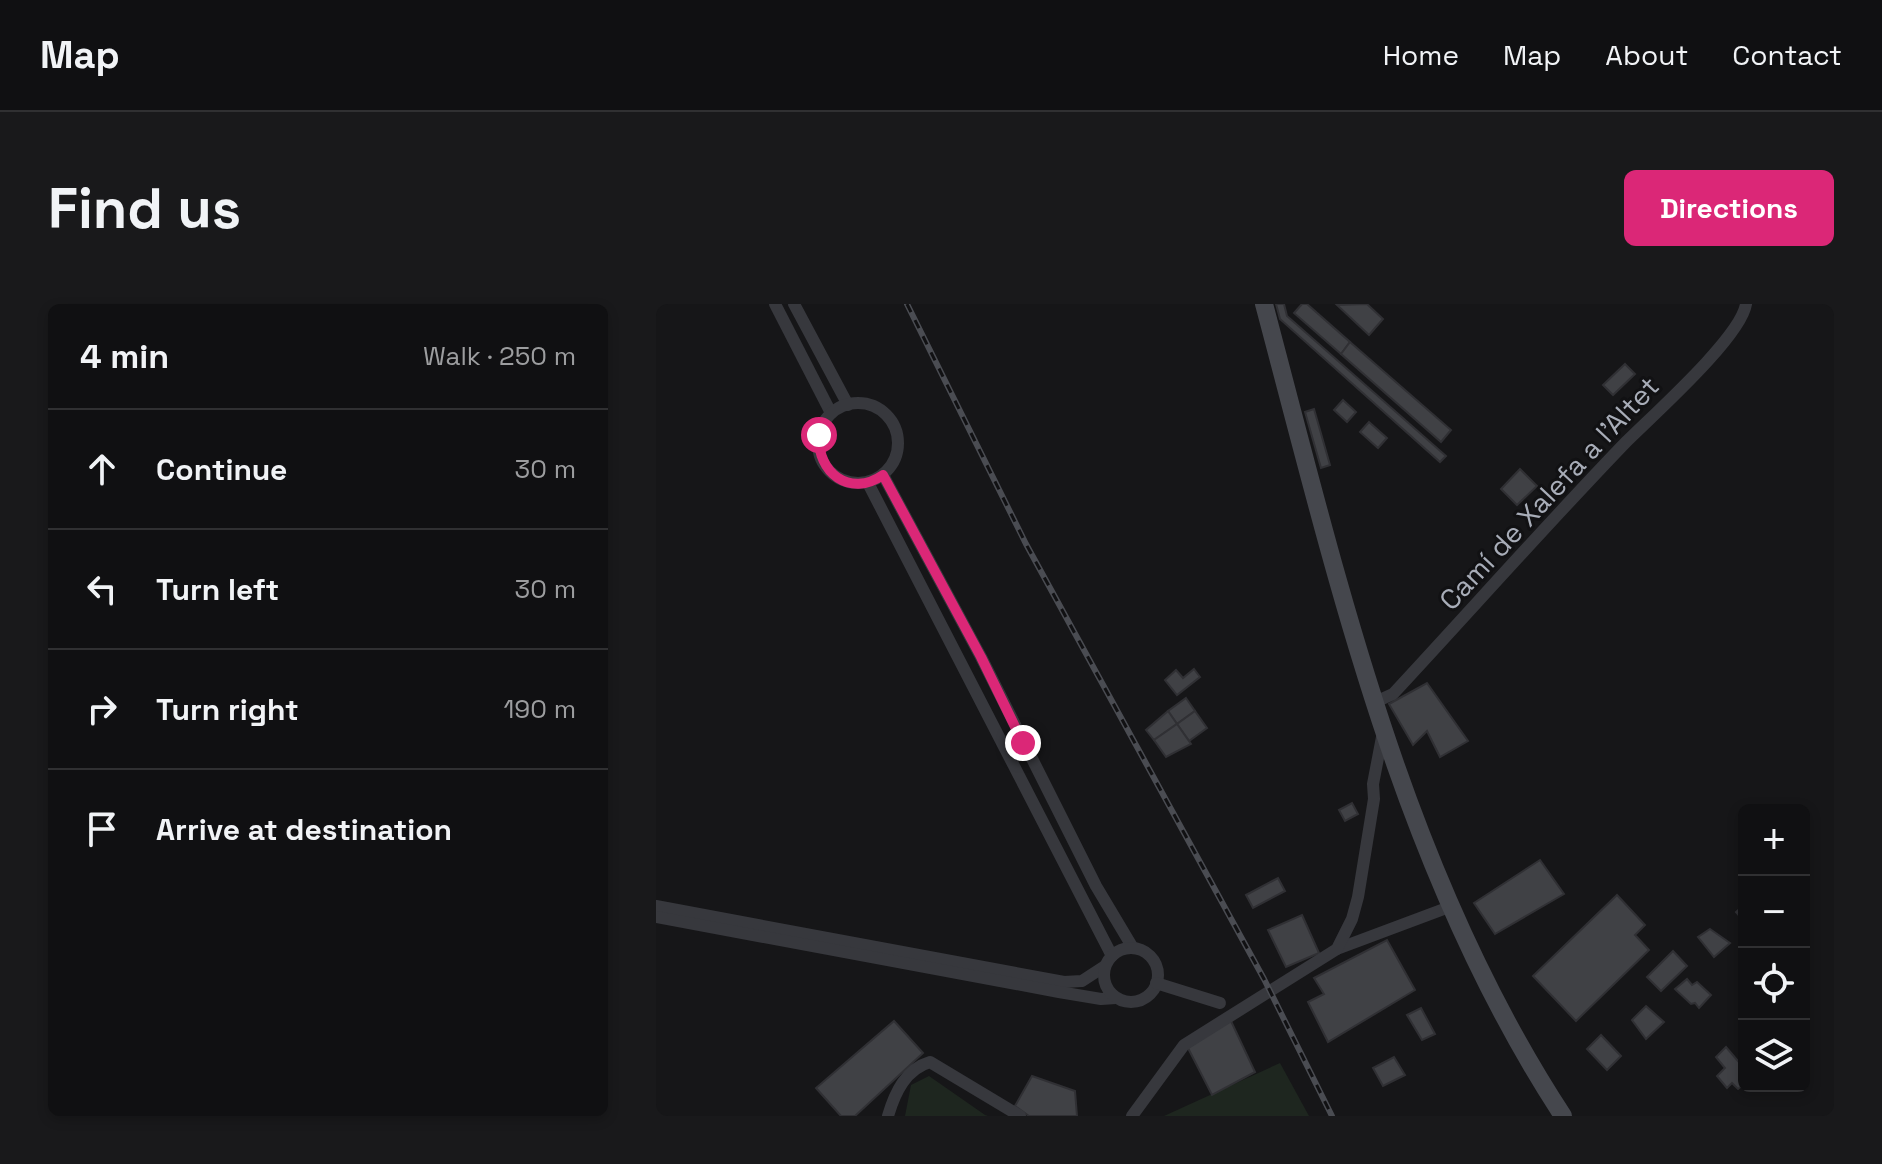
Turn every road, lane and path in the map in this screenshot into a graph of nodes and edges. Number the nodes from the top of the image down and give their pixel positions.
1 (775, 304) edge
2 (794, 304) edge
3 (1264, 304) edge
4 (1746, 304) edge
5 (848, 405) junction
6 (831, 413) junction
7 (883, 475) junction
8 (868, 483) junction
9 (1373, 703) junction
10 (1383, 731) junction
11 (656, 906) edge
12 (1452, 906) junction
13 (656, 917) edge
14 (1133, 948) junction
15 (1337, 949) junction
16 (1108, 961) junction
17 (1156, 983) junction
18 (1116, 998) junction
19 (1220, 1003) dead end
20 (888, 1116) edge
21 (1020, 1116) edge
22 (1132, 1116) edge
23 (1563, 1116) edge

1 - 6 street
2 - 5 street
3 - 9 street
4 - 9 street, Camí de Xalefa a l'Altet
5 - 6 street
5 - 7 street
6 - 8 street
7 - 8 street
7 - 14 street
8 - 16 street
9 - 10 street
10 - 12 street
10 - 15 street
11 - 16 street
12 - 15 street
12 - 23 street
13 - 18 street
14 - 16 street
14 - 17 street
15 - 22 street
16 - 18 street
17 - 18 street
17 - 19 street
20 - 21 street

